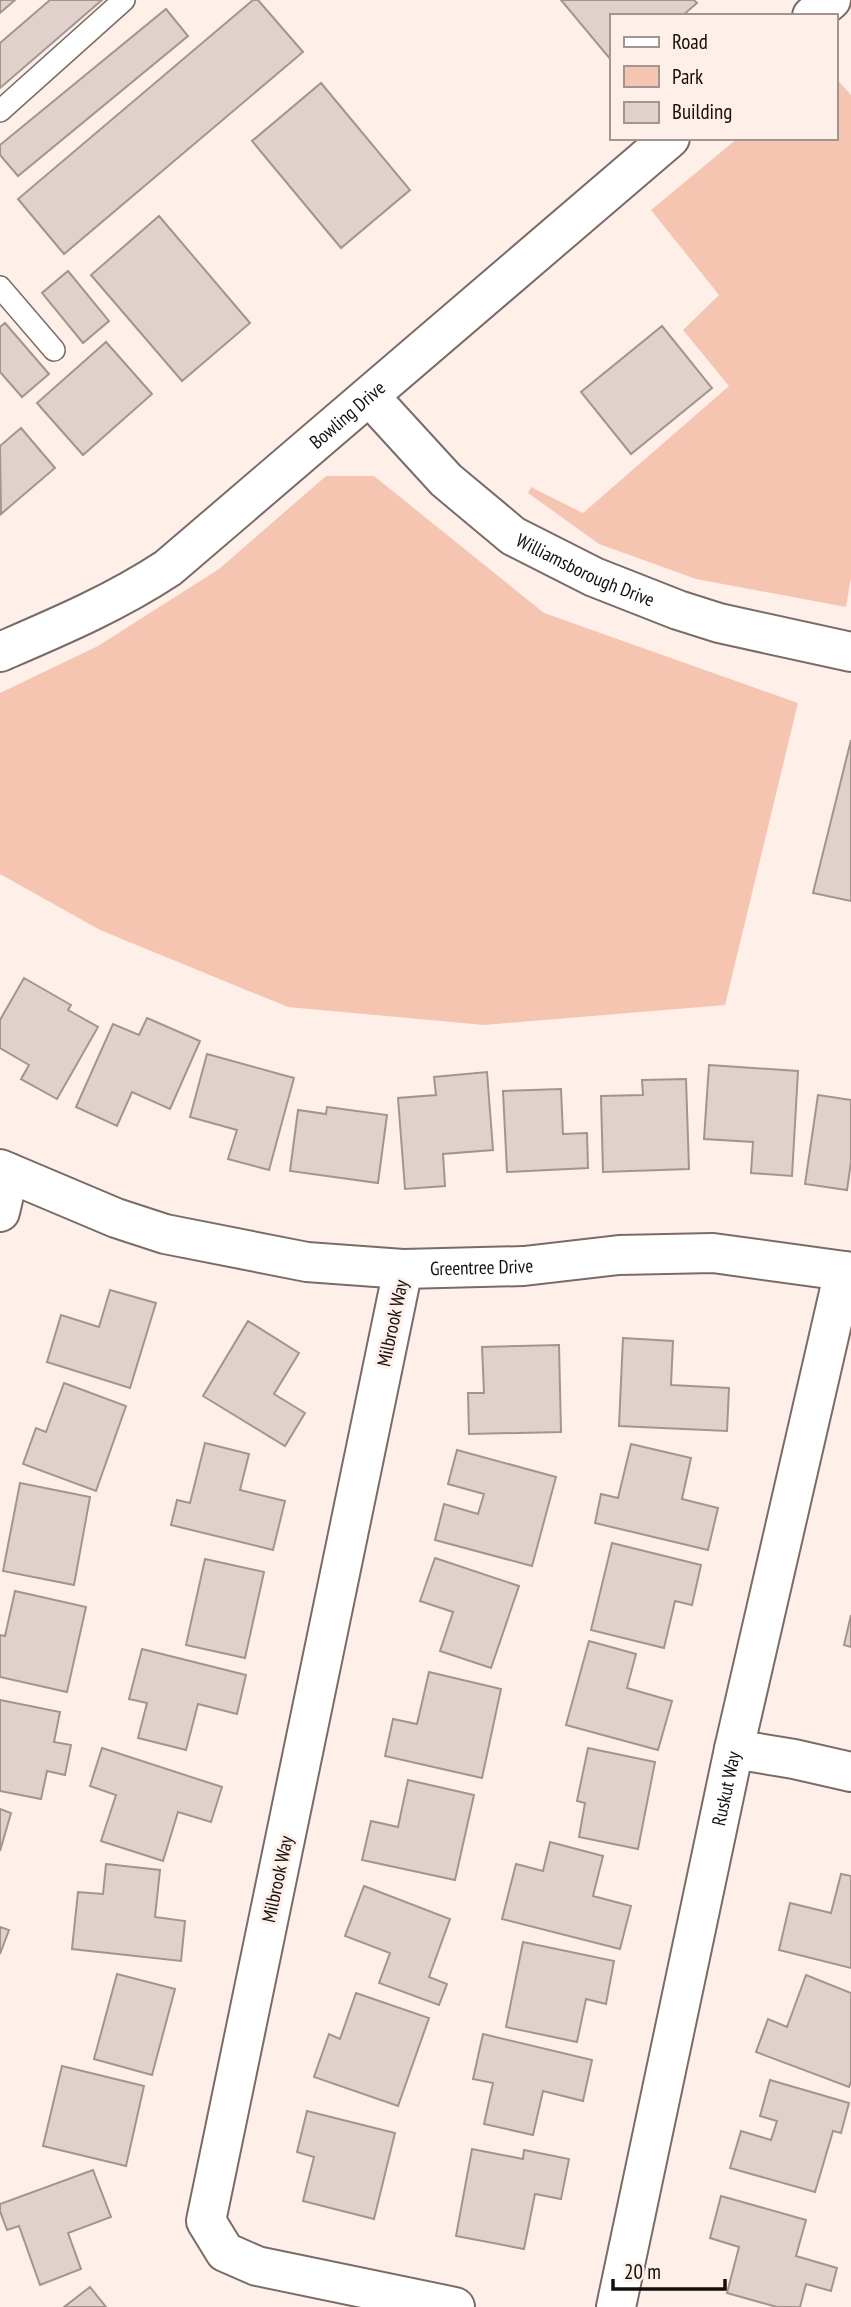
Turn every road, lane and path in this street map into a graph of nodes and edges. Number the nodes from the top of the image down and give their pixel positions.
1 (124, 0) edge
2 (831, 0) edge
3 (814, 14) edge
4 (0, 111) edge
5 (668, 140) edge
6 (0, 287) edge
7 (54, 350) dead end
8 (370, 397) junction
9 (0, 652) edge
10 (851, 653) edge
11 (4, 1171) edge
12 (0, 1213) edge
13 (403, 1269) junction
14 (848, 1271) edge
15 (734, 1749) junction
16 (851, 1772) edge
17 (455, 2307) edge
18 (616, 2307) edge

1 - 4 lane
2 - 3 street
5 - 8 street, Bowling Drive
6 - 7 lane
8 - 9 street, Bowling Drive
8 - 10 street, Williamsborough Drive
11 - 12 street
11 - 13 street, Greentree Drive
13 - 14 street, Greentree Drive
13 - 17 street, Milbrook Way
14 - 15 street, Ruskut Way
15 - 16 street
15 - 18 street, Ruskut Way

